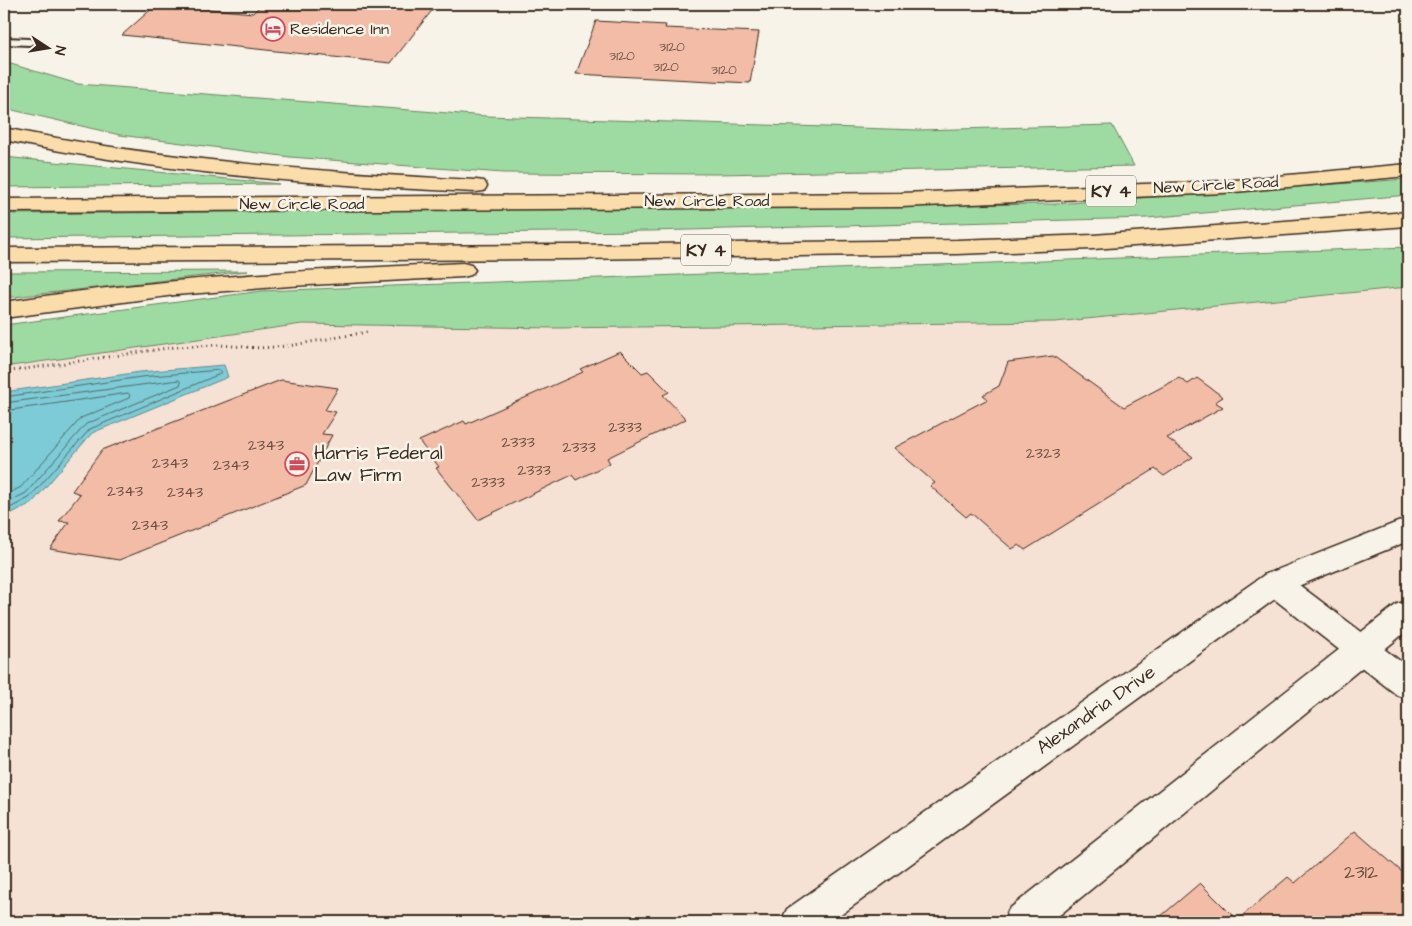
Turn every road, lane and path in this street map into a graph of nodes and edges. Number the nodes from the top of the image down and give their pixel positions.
1 (4, 41) edge
2 (30, 42) dead end
3 (4, 134) edge
4 (1408, 170) edge
5 (812, 201) junction
6 (4, 206) edge
7 (1408, 219) edge
8 (958, 247) junction
9 (4, 255) edge
10 (4, 310) edge
11 (367, 332) dead end
12 (4, 372) edge
13 (1408, 529) edge
14 (1275, 583) junction
15 (1408, 612) edge
16 (1362, 649) junction
17 (1408, 685) edge
18 (800, 922) edge
19 (1022, 922) edge

1 - 2 lane
3 - 5 highway
4 - 5 highway, New Circle Road / KY 4
5 - 6 highway, New Circle Road / KY 4
7 - 8 highway, KY 4
8 - 9 highway, KY 4
8 - 10 highway
11 - 12 path
13 - 14 street, Alexandria Drive
14 - 16 street
14 - 18 street, Alexandria Drive
15 - 16 street
16 - 17 street
16 - 19 street

